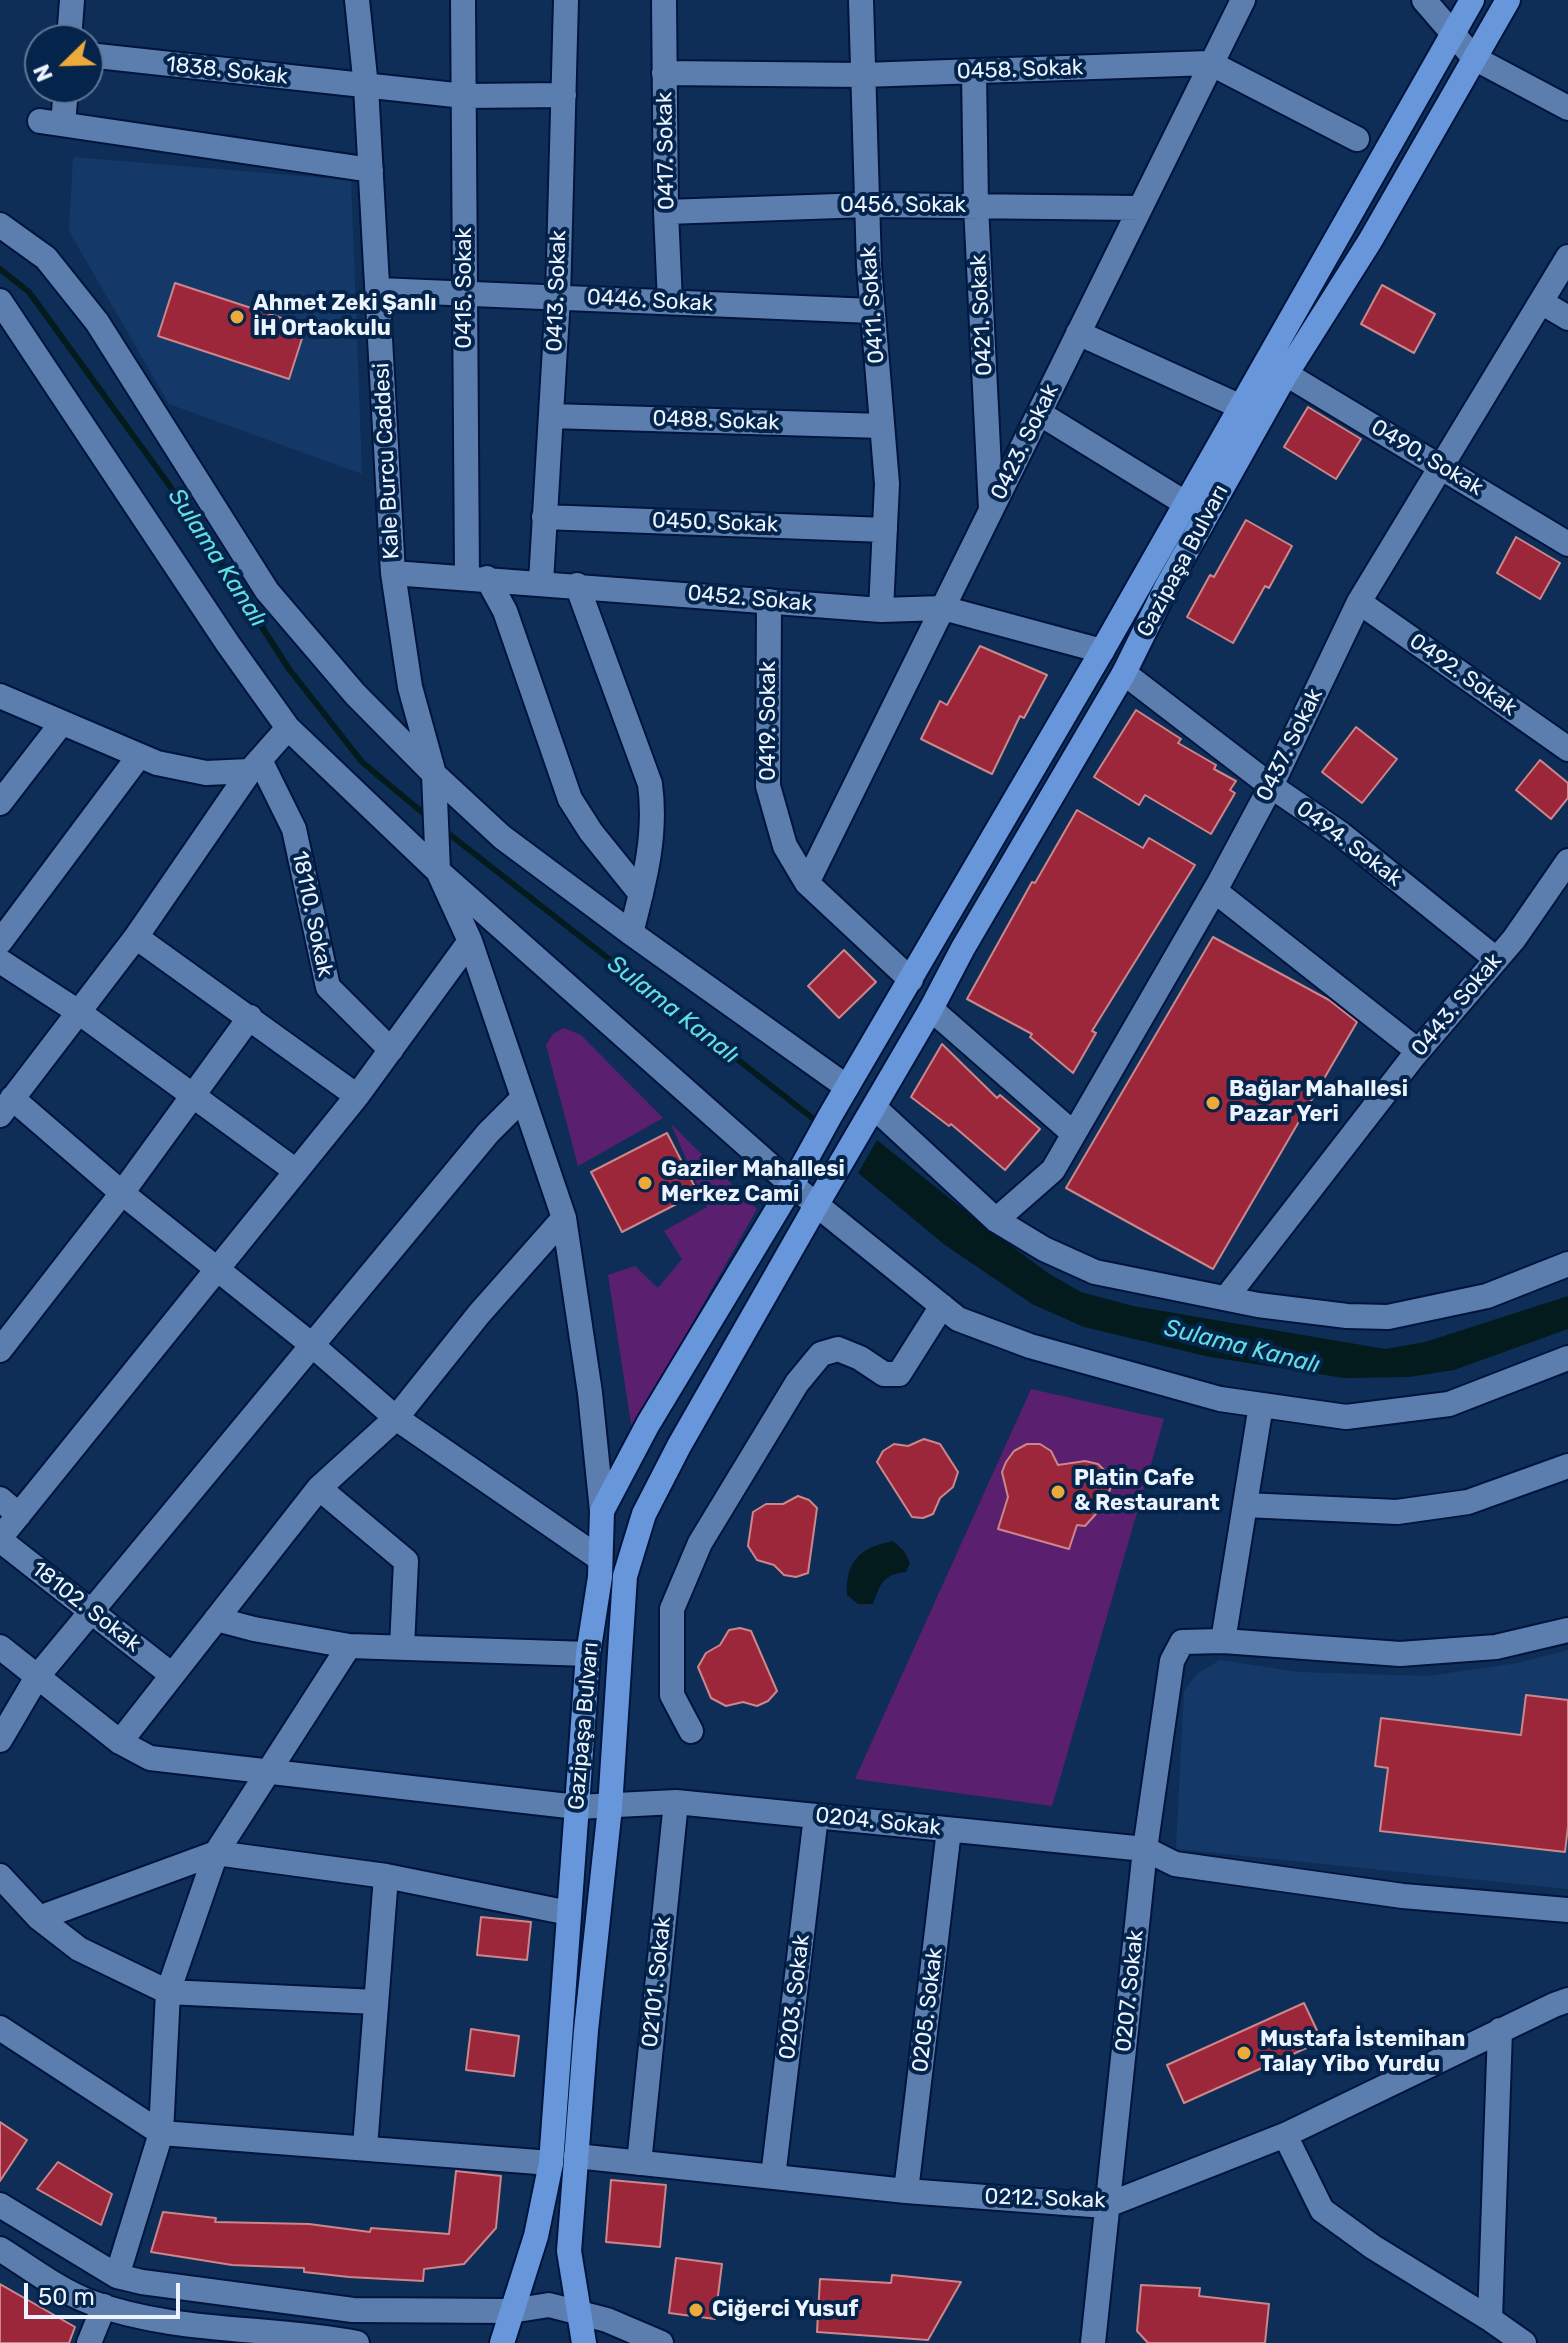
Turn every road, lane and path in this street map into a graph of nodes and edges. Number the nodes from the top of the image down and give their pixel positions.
1 (72, 0) edge
2 (357, 0) edge
3 (463, 0) edge
4 (566, 0) edge
5 (664, 0) edge
6 (861, 0) edge
7 (1243, 0) edge
8 (1424, 0) edge
9 (1472, 0) edge
10 (1508, 0) edge
11 (70, 24) edge
12 (1453, 33) junction
13 (104, 57) edge
14 (1474, 58) junction
15 (1210, 63) junction
16 (974, 72) junction
17 (664, 73) junction
18 (863, 75) junction
19 (366, 87) junction
20 (564, 95) junction
21 (464, 96) junction
22 (60, 104) edge
23 (1568, 108) edge
24 (1357, 139) dead end
25 (371, 170) junction
26 (867, 205) junction
27 (976, 206) junction
28 (1139, 208) junction
29 (666, 212) junction
30 (0, 225) edge
31 (1568, 257) edge
32 (379, 290) junction
33 (465, 292) junction
34 (558, 297) junction
35 (0, 301) edge
36 (670, 302) junction
37 (1541, 302) junction
38 (872, 311) junction
39 (1568, 318) edge
40 (1078, 333) junction
41 (1286, 374) junction
42 (1239, 406) junction
43 (1039, 413) junction
44 (551, 416) junction
45 (882, 426) junction
46 (1441, 466) junction
47 (1185, 503) junction
48 (991, 511) junction
49 (544, 517) junction
50 (885, 530) junction
51 (1568, 544) edge
52 (393, 573) junction
53 (477, 577) junction
54 (541, 582) junction
55 (577, 585) junction
56 (769, 601) junction
57 (1359, 602) junction
58 (943, 608) junction
59 (881, 610) junction
60 (1102, 651) junction
61 (1124, 673) junction
62 (0, 696) edge
63 (61, 724) junction
64 (288, 728) junction
65 (1568, 749) edge
66 (139, 756) junction
67 (255, 766) junction
68 (434, 774) junction
69 (1271, 786) junction
70 (0, 803) edge
71 (1568, 861) edge
72 (438, 871) junction
73 (807, 883) junction
74 (1215, 891) junction
75 (641, 894) junction
76 (631, 933) junction
77 (136, 937) junction
78 (470, 941) junction
79 (0, 942) edge
80 (1496, 959) junction
81 (0, 961) edge
82 (911, 980) junction
83 (931, 1009) junction
84 (80, 1013) junction
85 (250, 1017) junction
86 (391, 1050) junction
87 (1418, 1051) junction
88 (847, 1087) junction
89 (193, 1096) junction
90 (357, 1096) junction
91 (523, 1098) junction
92 (6, 1106) edge
93 (870, 1116) junction
94 (1074, 1134) junction
95 (296, 1171) junction
96 (792, 1185) junction
97 (122, 1193) junction
98 (817, 1204) junction
99 (564, 1218) junction
100 (996, 1220) junction
101 (1568, 1264) edge
102 (217, 1271) junction
103 (1226, 1298) junction
104 (942, 1306) junction
105 (312, 1345) junction
106 (0, 1350) edge
107 (1568, 1358) edge
108 (1261, 1405) junction
109 (396, 1418) junction
110 (1568, 1466) edge
111 (319, 1488) junction
112 (0, 1499) edge
113 (1245, 1505) junction
114 (602, 1511) junction
115 (19, 1515) junction
116 (0, 1539) edge
117 (599, 1558) junction
118 (91, 1612) junction
119 (216, 1619) junction
120 (1568, 1630) edge
121 (1223, 1641) junction
122 (349, 1646) junction
123 (0, 1647) edge
124 (402, 1647) junction
125 (588, 1654) junction
126 (172, 1675) junction
127 (37, 1677) junction
128 (691, 1731) dead end
129 (0, 1740) edge
130 (120, 1742) junction
131 (272, 1770) junction
132 (676, 1802) junction
133 (577, 1807) junction
134 (610, 1807) junction
135 (816, 1816) junction
136 (949, 1830) junction
137 (1145, 1849) junction
138 (216, 1853) junction
139 (0, 1876) edge
140 (386, 1876) junction
141 (1568, 1910) edge
142 (569, 1913) junction
143 (39, 1918) junction
144 (168, 1992) junction
145 (1568, 2000) edge
146 (376, 2002) junction
147 (0, 2028) edge
148 (1500, 2030) junction
149 (161, 2133) junction
150 (1285, 2135) junction
151 (365, 2147) junction
152 (576, 2156) junction
153 (551, 2163) junction
154 (639, 2163) junction
155 (773, 2177) junction
156 (906, 2191) junction
157 (0, 2205) edge
158 (1105, 2206) junction
159 (0, 2249) edge
160 (117, 2276) junction
161 (104, 2306) junction
162 (511, 2311) junction
163 (579, 2314) junction
164 (1490, 2319) junction
165 (89, 2343) edge
166 (357, 2343) edge
167 (502, 2343) edge
168 (584, 2343) edge
169 (661, 2343) edge
170 (1093, 2343) edge
171 (1524, 2343) edge

1 - 11 street
2 - 19 street, Kale Burcu Caddesi
3 - 21 street, 0415. Sokak
4 - 20 street, 0413. Sokak
5 - 17 street, 0417. Sokak
6 - 18 street, 0411. Sokak
7 - 15 street, 0423. Sokak
8 - 12 street
9 - 12 main road, Gazipaşa Bulvarı
10 - 14 main road, Gazipaşa Bulvarı
12 - 14 street
12 - 42 main road, Gazipaşa Bulvarı
13 - 19 street, 1838. Sokak
14 - 23 street
14 - 41 main road, Gazipaşa Bulvarı
15 - 16 street, 0458. Sokak
15 - 24 street, 0458. Sokak
15 - 28 street, 0423. Sokak
16 - 18 street, 0458. Sokak
16 - 27 street, 0421. Sokak
17 - 18 street, 0458. Sokak
17 - 29 street, 0417. Sokak
18 - 26 street, 0411. Sokak
19 - 21 street, 1838. Sokak
19 - 25 street, Kale Burcu Caddesi
20 - 21 street, 1838. Sokak
20 - 34 street, 0413. Sokak
21 - 33 street, 0415. Sokak
22 - 25 street
25 - 32 street, Kale Burcu Caddesi
26 - 27 street, 0456. Sokak
26 - 29 street, 0456. Sokak
26 - 38 street, 0411. Sokak
27 - 28 street, 0456. Sokak
27 - 48 street, 0421. Sokak
28 - 40 street, 0423. Sokak
29 - 36 street, 0417. Sokak
30 - 68 street
31 - 37 street, 0437. Sokak
32 - 33 street, 0446. Sokak
32 - 52 street, Kale Burcu Caddesi
33 - 34 street, 0446. Sokak
33 - 53 street, 0415. Sokak
34 - 36 street, 0446. Sokak
34 - 44 street, 0413. Sokak
35 - 64 street
36 - 38 street, 0446. Sokak
37 - 39 street
37 - 46 street, 0437. Sokak
38 - 45 street, 0411. Sokak
40 - 42 street
40 - 43 street, 0423. Sokak
41 - 46 street, 0490. Sokak
41 - 61 main road, Gazipaşa Bulvarı
42 - 47 main road, Gazipaşa Bulvarı
43 - 47 street
43 - 48 street, 0423. Sokak
44 - 45 street, 0488. Sokak
44 - 49 street, 0413. Sokak
45 - 50 street, 0411. Sokak
46 - 51 street, 0490. Sokak
46 - 57 street, 0437. Sokak
47 - 60 main road, Gazipaşa Bulvarı
48 - 58 street, 0423. Sokak
49 - 50 street, 0450. Sokak
49 - 54 street, 0413. Sokak
50 - 59 street, 0411. Sokak
52 - 53 street, 0452. Sokak
52 - 68 street, Kale Burcu Caddesi
53 - 54 street, 0452. Sokak
53 - 75 street
54 - 55 street, 0452. Sokak
55 - 56 street, 0452. Sokak
55 - 75 street
56 - 59 street, 0452. Sokak
56 - 73 street, 0419. Sokak
57 - 65 street, 0492. Sokak
57 - 69 street, 0437. Sokak
58 - 59 street, 0452. Sokak
58 - 60 street, 0452. Sokak
58 - 73 street, 0423. Sokak
60 - 82 main road, Gazipaşa Bulvarı
61 - 69 street, 0494. Sokak
61 - 83 main road, Gazipaşa Bulvarı
62 - 63 street
63 - 66 street
63 - 70 street
64 - 67 street
64 - 72 street
66 - 67 street
66 - 79 street
67 - 77 street
67 - 86 street, 18110. Sokak
68 - 72 street, Kale Burcu Caddesi
68 - 76 street
69 - 74 street, 0437. Sokak
69 - 80 street, 0494. Sokak
71 - 80 street, 0443. Sokak
72 - 78 street
72 - 96 street
73 - 82 street, 0419. Sokak
74 - 87 street
74 - 94 street, 0437. Sokak
75 - 76 street
76 - 88 street
77 - 84 street
77 - 85 street
78 - 86 street
78 - 91 street
80 - 87 street, 0443. Sokak
81 - 84 street
82 - 88 main road, Gazipaşa Bulvarı
83 - 93 main road, Gazipaşa Bulvarı
83 - 94 street
84 - 89 street
84 - 92 street
85 - 89 street
85 - 90 street
86 - 90 street
87 - 103 street, 0443. Sokak
88 - 96 main road, Gazipaşa Bulvarı
89 - 95 street
89 - 97 street
90 - 95 street
91 - 99 street
91 - 105 street
92 - 97 street
93 - 98 main road, Gazipaşa Bulvarı
93 - 100 street
94 - 100 street, 0437. Sokak
95 - 102 street
96 - 98 street
96 - 114 main road, Gazipaşa Bulvarı
97 - 102 street
97 - 106 street
98 - 104 street
98 - 134 main road, Gazipaşa Bulvarı
99 - 109 street
99 - 114 street
100 - 103 street
101 - 103 street
102 - 105 street
102 - 115 street
104 - 108 street
104 - 128 street
105 - 109 street
105 - 118 street
107 - 108 street
108 - 113 street
109 - 111 street
109 - 117 street
110 - 113 street
111 - 119 street
111 - 124 street
112 - 115 street
113 - 121 street
114 - 117 main road, Gazipaşa Bulvarı
115 - 116 street
116 - 118 street, 18102. Sokak
117 - 125 main road, Gazipaşa Bulvarı
118 - 126 street, 18102. Sokak
118 - 127 street
119 - 122 street
119 - 126 street
120 - 121 street
121 - 137 street, 0207. Sokak
122 - 124 street
122 - 131 street
123 - 127 street, 0204. Sokak
124 - 125 street
125 - 133 main road, Gazipaşa Bulvarı
126 - 130 street
127 - 129 street
127 - 130 street, 0204. Sokak
130 - 131 street, 0204. Sokak
131 - 133 street, 0204. Sokak
131 - 138 street
132 - 134 street, 0204. Sokak
132 - 135 street, 0204. Sokak
132 - 154 street, 02101. Sokak
133 - 134 street, 0204. Sokak
133 - 142 main road, Gazipaşa Bulvarı
134 - 152 main road, Gazipaşa Bulvarı
135 - 136 street, 0204. Sokak
135 - 155 street, 0203. Sokak
136 - 137 street, 0204. Sokak
136 - 156 street, 0205. Sokak
137 - 141 street, 0204. Sokak
137 - 158 street, 0207. Sokak
138 - 140 street
138 - 143 street
138 - 144 street
139 - 143 street
140 - 142 street
140 - 146 street
142 - 153 main road, Gazipaşa Bulvarı
143 - 144 street
144 - 146 street
144 - 149 street
145 - 148 street, 0212. Sokak
146 - 151 street
147 - 149 street
148 - 150 street, 0212. Sokak
148 - 164 street
149 - 151 street
149 - 160 street
150 - 158 street, 0212. Sokak
150 - 164 street
151 - 153 street
152 - 154 street, 0212. Sokak
152 - 163 main road, Gazipaşa Bulvarı
153 - 162 main road, Gazipaşa Bulvarı
154 - 155 street, 0212. Sokak
155 - 156 street, 0212. Sokak
156 - 158 street, 0212. Sokak
157 - 160 street
158 - 170 street, 0207. Sokak
159 - 161 street
160 - 162 street
161 - 165 street
161 - 166 street
162 - 163 street
162 - 167 main road, Gazipaşa Bulvarı
163 - 168 main road, Gazipaşa Bulvarı
163 - 169 street
164 - 171 street

